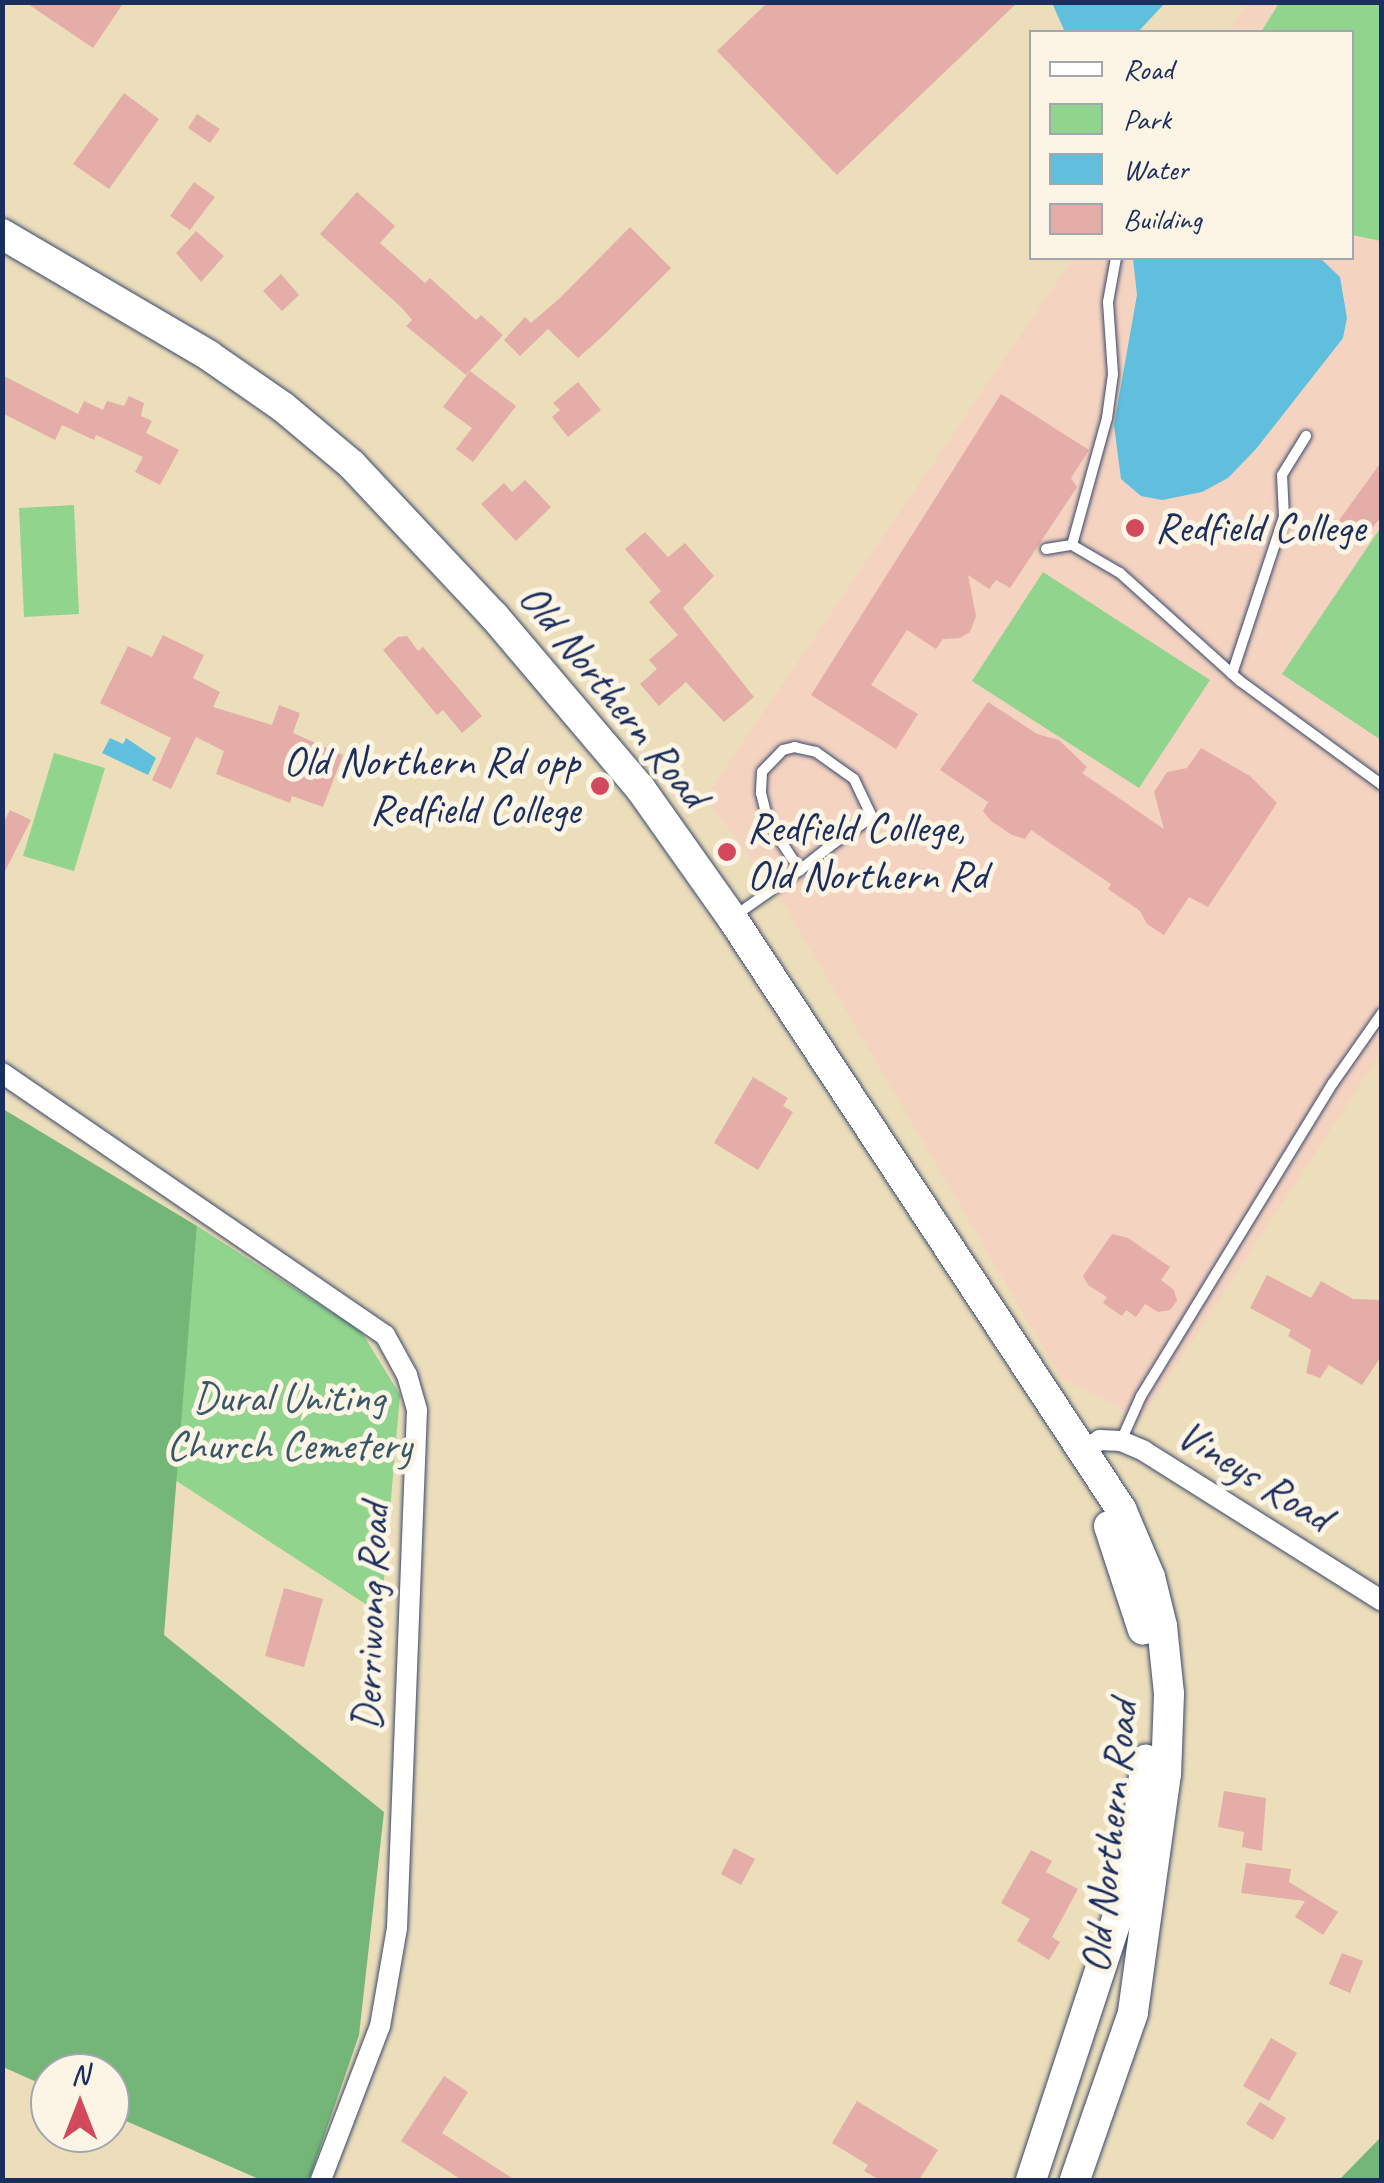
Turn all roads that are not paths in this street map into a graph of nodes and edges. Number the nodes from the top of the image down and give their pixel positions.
1 (2, 234) edge
2 (1116, 260) edge
3 (1306, 436) dead end
4 (1072, 545) junction
5 (1046, 549) dead end
6 (1232, 674) junction
7 (1382, 785) edge
8 (800, 870) junction
9 (732, 918) junction
10 (1382, 1014) edge
11 (2, 1072) edge
12 (1121, 1441) junction
13 (1082, 1452) junction
14 (1382, 1601) edge
15 (321, 2180) edge
16 (1031, 2180) edge
17 (1075, 2180) edge

1 - 9 main road, Old Northern Road
2 - 4 lane
3 - 6 lane
4 - 5 lane
4 - 6 lane
6 - 7 lane
8 - 8 lane
8 - 9 lane
9 - 13 main road, Old Northern Road
10 - 12 lane
11 - 15 street, Derriwong Road
12 - 13 street, Vineys Road
12 - 14 street, Vineys Road
13 - 16 main road, Old Northern Road
13 - 17 main road, Old Northern Road

